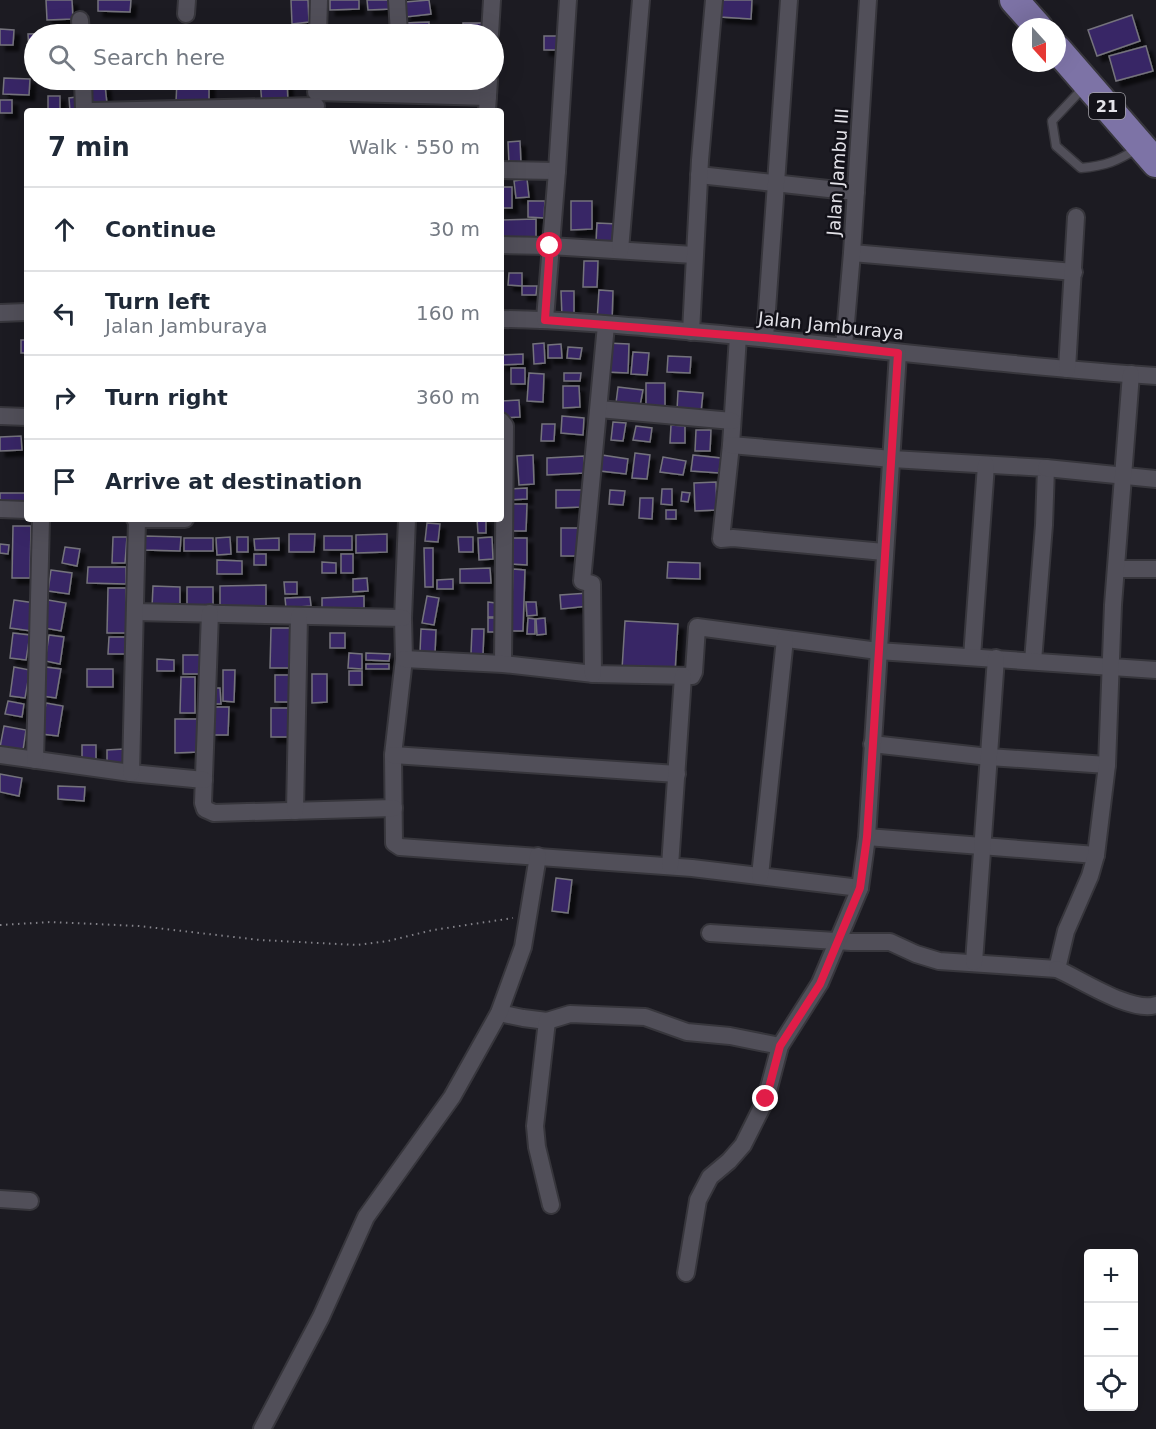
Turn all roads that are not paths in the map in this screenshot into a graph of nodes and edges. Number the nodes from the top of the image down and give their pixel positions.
1 (319, 0) edge
2 (397, 0) edge
3 (492, 0) edge
4 (568, 0) edge
5 (641, 0) edge
6 (714, 0) edge
7 (789, 0) edge
8 (868, 0) edge
9 (1014, 0) edge
10 (1030, 18) edge
11 (318, 24) edge
12 (398, 24) edge
13 (491, 24) edge
14 (1066, 59) edge
15 (1087, 83) junction
16 (83, 90) edge
17 (376, 90) edge
18 (416, 90) edge
19 (316, 97) edge
20 (488, 104) edge
21 (84, 108) edge
22 (140, 108) edge
23 (1149, 155) edge
24 (504, 170) edge
25 (557, 171) junction
26 (699, 175) junction
27 (776, 182) junction
28 (856, 192) junction
29 (1076, 217) dead end
30 (504, 245) edge
31 (550, 246) junction
32 (620, 250) junction
33 (852, 253) junction
34 (694, 255) junction
35 (1074, 272) junction
36 (24, 312) edge
37 (0, 313) edge
38 (504, 319) edge
39 (545, 320) junction
40 (606, 324) junction
41 (691, 332) junction
42 (738, 336) junction
43 (765, 338) junction
44 (844, 346) junction
45 (898, 353) junction
46 (1067, 369) junction
47 (1131, 374) junction
48 (1156, 376) edge
49 (599, 409) junction
50 (0, 416) edge
51 (24, 417) edge
52 (732, 421) junction
53 (504, 425) edge
54 (731, 445) junction
55 (892, 459) junction
56 (986, 465) junction
57 (1046, 468) junction
58 (1122, 476) junction
59 (1156, 479) edge
60 (504, 505) edge
61 (0, 509) edge
62 (24, 510) edge
63 (41, 522) edge
64 (136, 522) edge
65 (407, 522) edge
66 (504, 522) edge
67 (884, 552) junction
68 (1118, 569) junction
69 (1156, 569) edge
70 (135, 612) junction
71 (210, 613) junction
72 (299, 616) junction
73 (403, 618) junction
74 (785, 639) junction
75 (878, 651) junction
76 (972, 657) junction
77 (404, 658) junction
78 (996, 658) junction
79 (1033, 661) junction
80 (502, 664) junction
81 (1110, 666) junction
82 (1156, 670) edge
83 (593, 674) junction
84 (683, 676) junction
85 (872, 744) junction
86 (0, 755) edge
87 (393, 755) junction
88 (989, 757) junction
89 (35, 760) junction
90 (1107, 765) junction
91 (131, 773) junction
92 (676, 774) junction
93 (204, 780) junction
94 (394, 808) junction
95 (296, 811) junction
96 (867, 837) junction
97 (981, 847) junction
98 (1096, 855) junction
99 (538, 856) junction
100 (670, 866) junction
101 (760, 876) junction
102 (860, 888) junction
103 (710, 933) dead end
104 (840, 941) junction
105 (974, 962) junction
106 (1057, 969) junction
107 (1156, 1005) edge
108 (499, 1013) junction
109 (547, 1021) junction
110 (780, 1046) junction
111 (0, 1199) edge
112 (30, 1201) dead end
113 (551, 1205) dead end
114 (686, 1273) dead end
115 (262, 1429) edge

1 - 11 street
2 - 12 street
3 - 13 street
4 - 25 street
5 - 32 street
6 - 26 street
7 - 27 street
8 - 28 street, Jalan Jambu III
9 - 10 highway
14 - 15 highway, 21
15 - 23 highway, 21
15 - 23 lane
16 - 21 street
17 - 19 street
18 - 20 street
19 - 22 street
24 - 25 street
25 - 31 street
26 - 27 street
26 - 34 street
27 - 28 street
27 - 43 street
28 - 33 street, Jalan Jambu III
29 - 35 street
30 - 31 street
31 - 32 street
31 - 39 street
32 - 34 street
33 - 35 street
33 - 44 street, Jalan Jambu III
34 - 41 street
35 - 46 street
36 - 37 street
38 - 39 street, Jalan Jamburaya
39 - 40 street, Jalan Jamburaya
40 - 41 street, Jalan Jamburaya
40 - 49 street
41 - 42 street, Jalan Jamburaya
42 - 43 street, Jalan Jamburaya
42 - 52 street
43 - 44 street, Jalan Jamburaya
44 - 45 street, Jalan Jamburaya
45 - 46 street, Jalan Jamburaya
45 - 55 street
46 - 47 street, Jalan Jamburaya
47 - 48 street, Jalan Jamburaya
47 - 58 street
49 - 52 street
49 - 83 street
50 - 51 street
52 - 54 street
53 - 60 street
54 - 55 street
54 - 67 street
55 - 56 street
55 - 67 street
56 - 57 street
56 - 76 street
57 - 58 street
57 - 79 street
58 - 59 street
58 - 68 street
61 - 62 street
63 - 89 street
64 - 70 street
65 - 73 street
66 - 80 street
67 - 75 street
68 - 69 street
68 - 81 street
70 - 71 street
70 - 91 street
71 - 72 street
71 - 93 street
72 - 73 street
72 - 95 street
73 - 77 street
74 - 75 street
74 - 84 street
74 - 101 street
75 - 76 street
75 - 85 street
76 - 78 street
77 - 80 street
77 - 87 street
78 - 79 street
78 - 88 street
79 - 81 street
80 - 83 street
81 - 82 street
81 - 90 street
83 - 84 street
84 - 92 street
85 - 88 street
85 - 96 street
86 - 89 street
87 - 92 street
87 - 94 street
88 - 90 street
88 - 97 street
89 - 91 street
90 - 98 street
91 - 93 street
92 - 100 street
93 - 95 street
94 - 95 street
94 - 99 street
96 - 97 street
96 - 102 street
97 - 98 street
97 - 105 street
98 - 106 street
99 - 100 street
99 - 108 street
100 - 101 street
101 - 102 street
102 - 104 street
103 - 104 street
104 - 105 street
104 - 110 street
105 - 106 street
106 - 107 street
108 - 109 street
108 - 115 street
109 - 110 street
109 - 113 street
110 - 114 street
111 - 112 street

